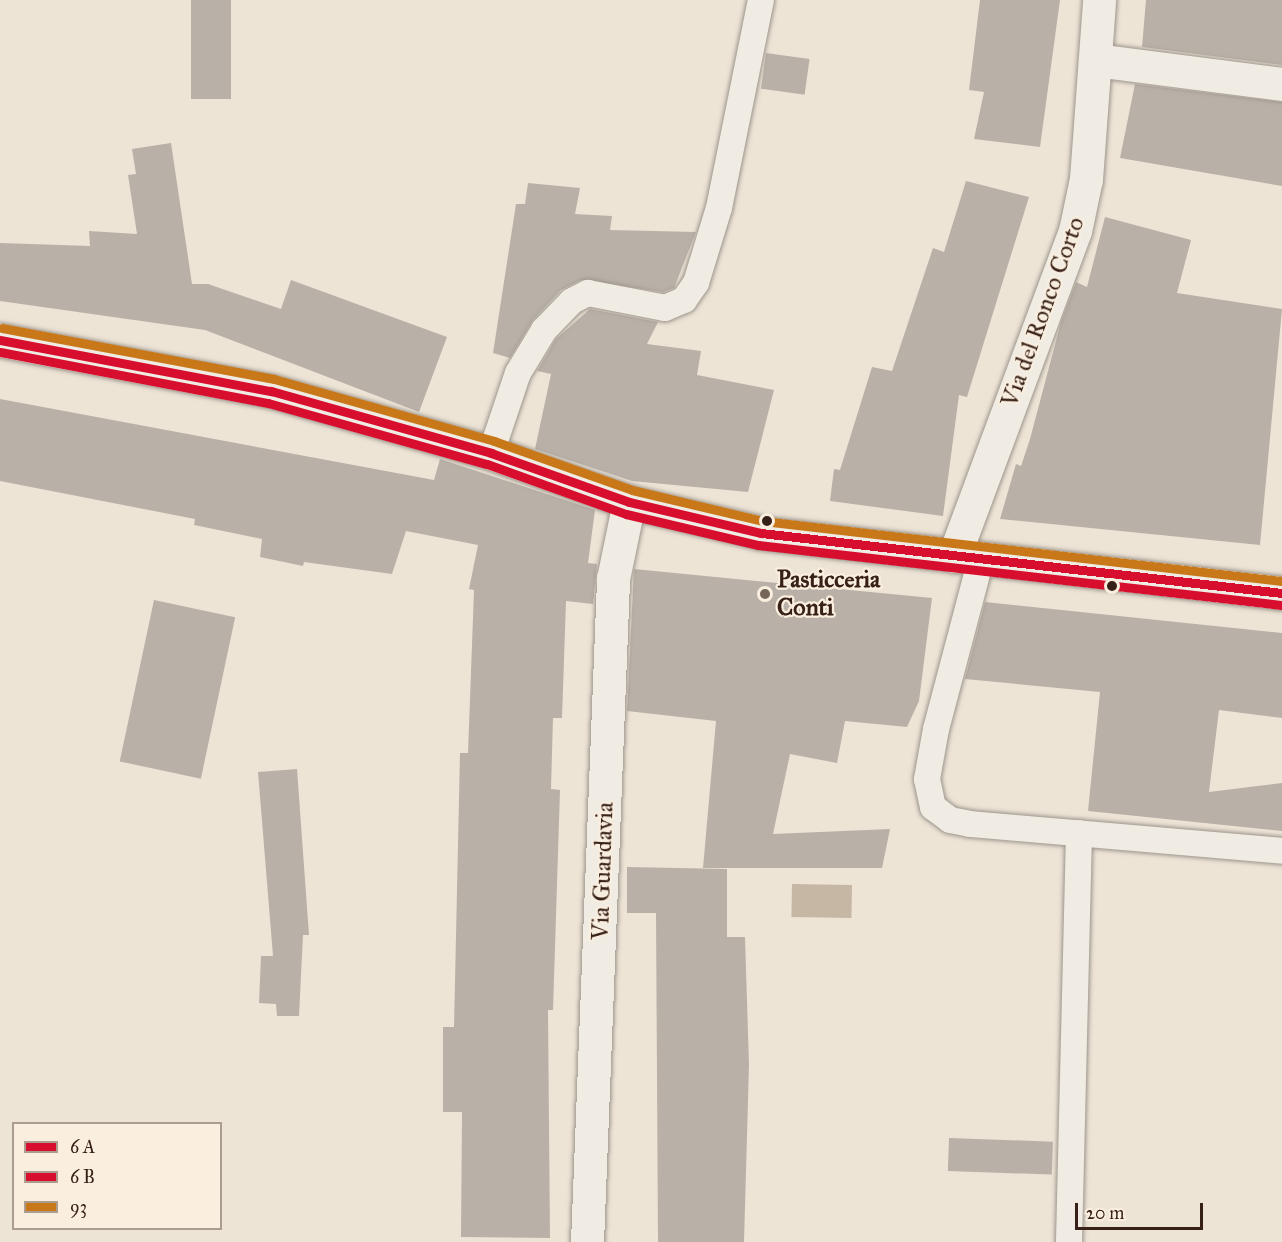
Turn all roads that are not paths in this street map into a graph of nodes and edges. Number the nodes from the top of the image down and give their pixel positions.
1 (761, 0) edge
2 (1099, 0) edge
3 (1095, 60) junction
4 (1282, 84) edge
5 (0, 339) edge
6 (491, 453) junction
7 (629, 502) junction
8 (967, 558) junction
9 (1282, 593) edge
10 (1079, 832) junction
11 (1282, 851) edge
12 (587, 1242) edge
13 (1069, 1242) edge

1 - 6 lane
2 - 3 street, Via del Ronco Corto
3 - 4 street
3 - 8 street, Via del Ronco Corto
5 - 6 street
6 - 7 street
7 - 8 street
7 - 12 street, Via Guardavia
8 - 9 street
8 - 10 lane
10 - 11 lane
10 - 13 lane

